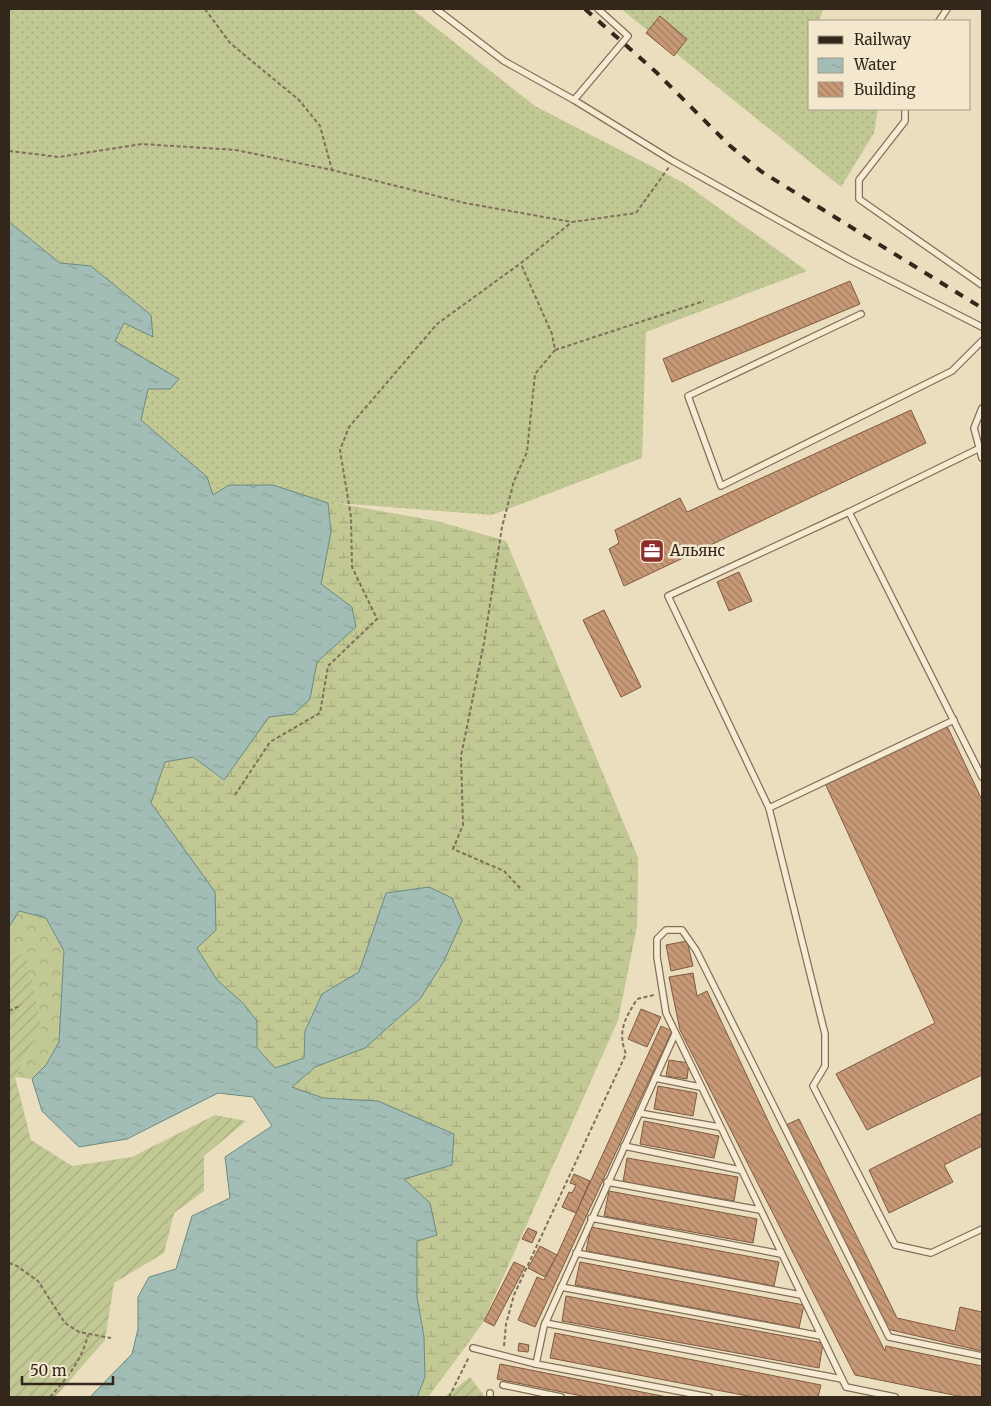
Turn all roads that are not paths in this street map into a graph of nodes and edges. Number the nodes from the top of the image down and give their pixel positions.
1 (436, 9) edge
2 (598, 9) edge
3 (947, 9) edge
4 (940, 20) edge
5 (574, 100) junction
6 (905, 110) edge
7 (982, 285) edge
8 (861, 314) dead end
9 (982, 327) edge
10 (982, 341) edge
11 (982, 408) edge
12 (980, 448) junction
13 (982, 458) edge
14 (849, 512) junction
15 (954, 720) junction
16 (982, 777) edge
17 (769, 808) junction
18 (674, 1034) junction
19 (655, 1078) junction
20 (700, 1087) junction
21 (638, 1113) junction
22 (720, 1127) junction
23 (624, 1146) junction
24 (740, 1170) junction
25 (607, 1182) junction
26 (760, 1210) junction
27 (591, 1218) junction
28 (982, 1229) edge
29 (576, 1253) junction
30 (781, 1254) junction
31 (561, 1287) junction
32 (801, 1295) junction
33 (545, 1323) junction
34 (821, 1336) junction
35 (473, 1348) road end
36 (982, 1356) edge
37 (536, 1364) junction
38 (842, 1378) junction
39 (503, 1385) dead end
40 (561, 1397) edge
41 (709, 1397) edge
42 (895, 1397) edge

1 - 5 lane
2 - 5 lane
3 - 4 lane
5 - 9 lane
6 - 7 lane
8 - 10 lane
11 - 12 lane
12 - 13 lane
12 - 14 lane
14 - 15 lane
14 - 17 lane
15 - 16 lane
15 - 17 lane
17 - 28 lane
18 - 19 lane
18 - 20 lane
18 - 36 lane
19 - 20 lane
19 - 21 lane
20 - 22 lane
21 - 22 lane
21 - 23 lane
22 - 24 lane
23 - 24 lane
23 - 25 lane
24 - 26 lane
25 - 26 lane
25 - 27 lane
26 - 30 lane
27 - 29 lane
27 - 30 lane
29 - 31 lane
29 - 32 lane
30 - 32 lane
31 - 33 lane
31 - 34 lane
32 - 34 lane
33 - 37 lane
33 - 38 lane
34 - 38 lane
35 - 37 lane
37 - 41 lane
38 - 42 lane
39 - 40 lane

